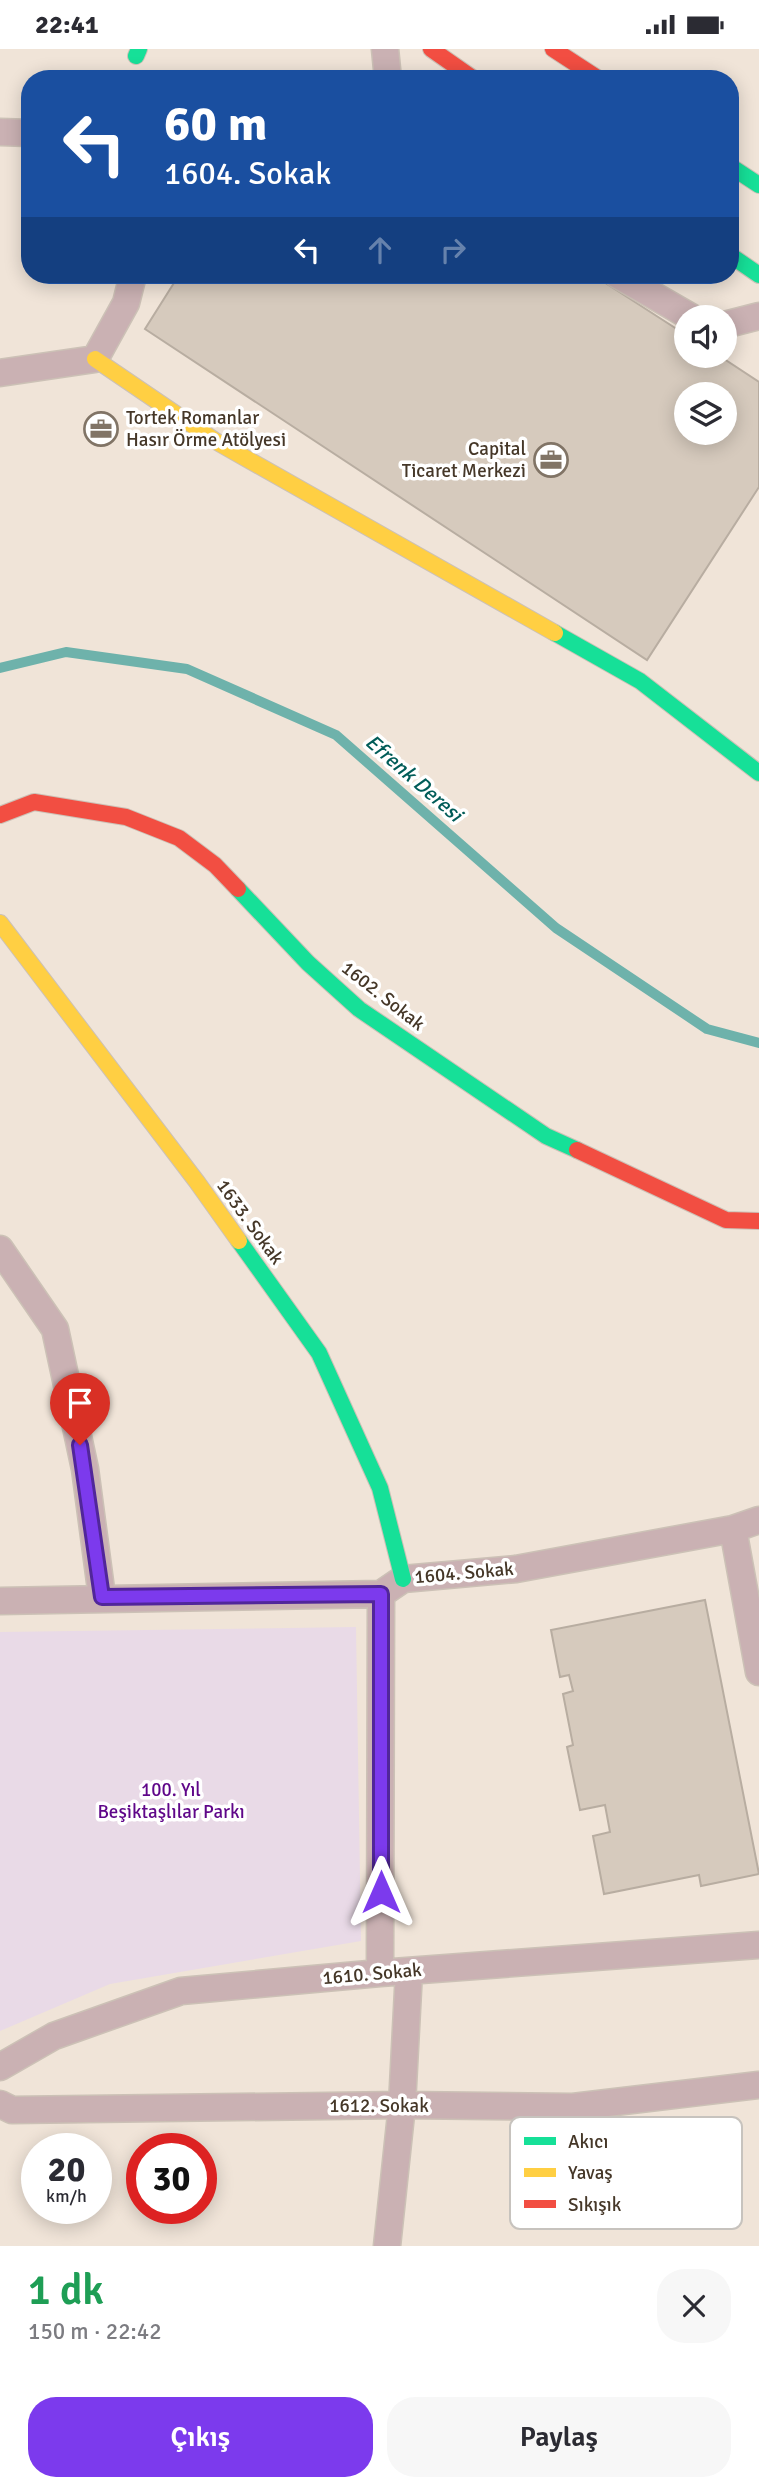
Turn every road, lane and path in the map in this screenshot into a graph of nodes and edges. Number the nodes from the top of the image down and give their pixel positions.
1 (385, 49) edge
2 (431, 49) edge
3 (553, 49) edge
4 (387, 70) edge
5 (461, 70) edge
6 (585, 70) edge
7 (0, 132) edge
8 (21, 133) edge
9 (739, 172) edge
10 (759, 185) edge
11 (739, 261) edge
12 (759, 275) edge
13 (131, 284) edge
14 (634, 284) edge
15 (674, 307) edge
16 (759, 316) edge
17 (737, 322) edge
18 (95, 359) junction
19 (0, 373) edge
20 (759, 773) edge
21 (0, 815) edge
22 (0, 923) edge
23 (759, 1221) edge
24 (0, 1249) edge
25 (11, 1286) edge
26 (759, 1520) edge
27 (733, 1529) junction
28 (403, 1579) junction
29 (381, 1594) junction
30 (102, 1597) junction
31 (0, 1601) edge
32 (759, 1672) edge
33 (759, 1945) edge
34 (409, 1971) junction
35 (380, 1973) junction
36 (0, 2067) edge
37 (759, 2085) edge
38 (0, 2104) edge
39 (402, 2105) junction
40 (387, 2246) edge

1 - 4 street
2 - 5 main road
3 - 6 main road
7 - 8 street
9 - 10 main road
11 - 12 main road
13 - 18 street
14 - 15 street
16 - 17 street
18 - 19 street
18 - 20 main road
21 - 23 main road, 1602. Sokak
22 - 28 main road, 1633. Sokak
24 - 25 street
25 - 30 street
26 - 27 street, 1604. Sokak
27 - 28 street, 1604. Sokak
27 - 32 street
28 - 29 street, 1604. Sokak
29 - 30 street
29 - 35 street
30 - 31 street
33 - 34 street, 1610. Sokak
34 - 35 street, 1610. Sokak
34 - 39 street
35 - 36 street, 1610. Sokak
37 - 39 street, 1612. Sokak
38 - 39 street, 1612. Sokak
39 - 40 street

